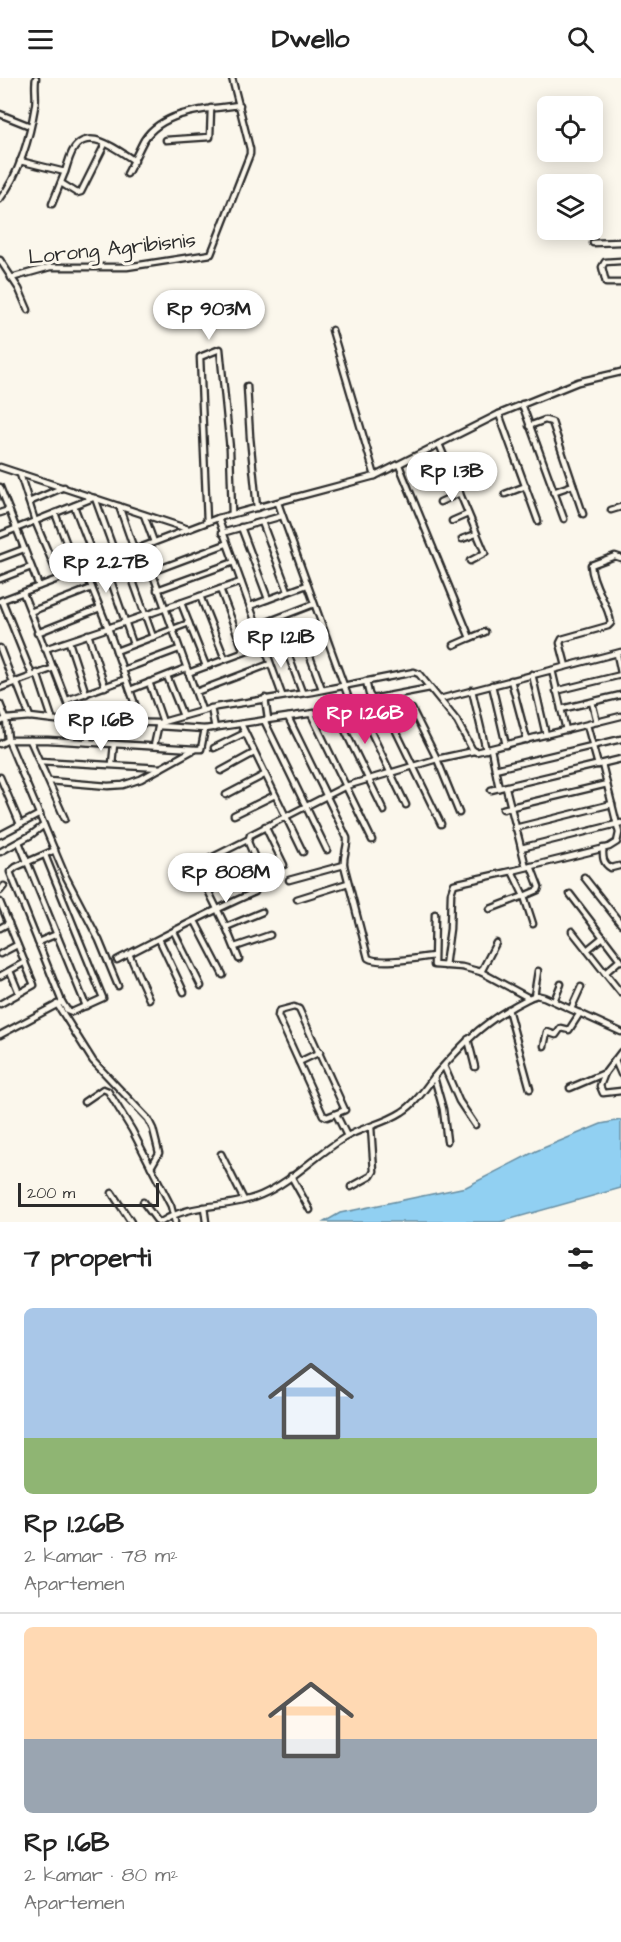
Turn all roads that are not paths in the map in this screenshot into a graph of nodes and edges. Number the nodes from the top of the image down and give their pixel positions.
1 (36, 78) edge
2 (232, 78) edge
3 (240, 105) junction
4 (211, 108) junction
5 (0, 114) edge
6 (30, 126) junction
7 (166, 140) dead end
8 (105, 144) junction
9 (20, 161) junction
10 (135, 161) junction
11 (65, 172) junction
12 (127, 174) dead end
13 (61, 183) junction
14 (0, 199) edge
15 (52, 204) dead end
16 (621, 242) edge
17 (593, 243) dead end
18 (0, 261) edge
19 (621, 261) edge
20 (11, 278) junction
21 (621, 283) edge
22 (28, 310) dead end
23 (332, 330) dead end
24 (621, 372) edge
25 (247, 386) dead end
26 (522, 404) junction
27 (499, 414) junction
28 (530, 426) junction
29 (439, 444) junction
30 (399, 465) junction
31 (0, 468) edge
32 (451, 472) junction
33 (20, 474) junction
34 (375, 477) junction
35 (433, 482) dead end
36 (573, 485) junction
37 (526, 486) junction
38 (64, 487) junction
39 (0, 489) edge
40 (553, 492) junction
41 (460, 493) junction
42 (505, 494) dead end
43 (94, 498) junction
44 (28, 502) junction
45 (440, 502) dead end
46 (278, 503) junction
47 (74, 506) junction
48 (119, 506) junction
49 (621, 507) edge
50 (257, 508) junction
51 (9, 510) junction
52 (611, 510) dead end
53 (0, 513) edge
54 (56, 513) junction
55 (232, 514) junction
56 (468, 514) junction
57 (583, 514) dead end
58 (144, 515) junction
59 (282, 516) junction
60 (218, 519) junction
61 (564, 519) dead end
62 (35, 521) junction
63 (452, 521) dead end
64 (538, 521) dead end
65 (207, 522) junction
66 (262, 522) junction
67 (241, 527) junction
68 (16, 529) junction
69 (189, 530) junction
70 (222, 533) junction
71 (476, 534) junction
72 (0, 536) edge
73 (462, 540) dead end
74 (154, 542) junction
75 (226, 544) junction
76 (143, 547) junction
77 (24, 549) junction
78 (135, 549) junction
79 (123, 554) junction
80 (116, 556) junction
81 (0, 558) edge
82 (621, 558) edge
83 (104, 561) junction
84 (470, 561) dead end
85 (234, 562) junction
86 (96, 563) junction
87 (31, 567) junction
88 (84, 568) junction
89 (77, 571) junction
90 (151, 572) junction
91 (59, 578) junction
92 (0, 579) edge
93 (241, 582) junction
94 (307, 585) junction
95 (39, 586) junction
96 (92, 588) junction
97 (220, 589) junction
98 (157, 590) junction
99 (288, 591) junction
100 (22, 593) junction
101 (200, 596) junction
102 (268, 599) junction
103 (1, 601) edge
104 (181, 603) junction
105 (314, 604) junction
106 (250, 606) junction
107 (100, 608) junction
108 (164, 609) junction
109 (30, 612) junction
110 (145, 616) junction
111 (124, 623) junction
112 (189, 623) junction
113 (321, 624) junction
114 (257, 626) junction
115 (108, 628) junction
116 (172, 629) junction
117 (301, 632) junction
118 (484, 632) dead end
119 (37, 633) junction
120 (88, 634) junction
121 (153, 637) junction
122 (282, 638) junction
123 (470, 638) junction
124 (69, 642) junction
125 (133, 644) junction
126 (264, 645) junction
127 (454, 645) dead end
128 (0, 648) edge
129 (46, 649) junction
130 (179, 649) junction
131 (116, 651) junction
132 (244, 652) junction
133 (619, 653) edge
134 (225, 659) junction
135 (270, 664) junction
136 (206, 666) junction
137 (566, 666) junction
138 (53, 668) junction
139 (123, 670) junction
140 (187, 670) junction
141 (552, 670) junction
142 (35, 674) junction
143 (532, 674) junction
144 (621, 674) edge
145 (167, 676) junction
146 (126, 679) junction
147 (511, 680) junction
148 (366, 681) junction
149 (15, 682) junction
150 (149, 682) junction
151 (343, 684) junction
152 (492, 685) junction
153 (105, 687) junction
154 (0, 688) edge
155 (430, 688) junction
156 (322, 689) junction
157 (130, 690) junction
158 (472, 690) junction
159 (556, 691) junction
160 (196, 692) junction
161 (302, 692) junction
162 (86, 694) junction
163 (282, 695) junction
164 (621, 695) edge
165 (265, 698) junction
166 (440, 699) junction
167 (67, 700) junction
168 (382, 702) dead end
169 (592, 702) junction
170 (0, 704) edge
171 (211, 708) junction
172 (360, 709) dead end
173 (412, 709) dead end
174 (561, 709) junction
175 (202, 710) junction
176 (335, 710) junction
177 (311, 714) junction
178 (183, 716) junction
179 (621, 716) edge
180 (30, 717) junction
181 (288, 717) junction
182 (52, 718) junction
183 (6, 719) junction
184 (74, 720) junction
185 (266, 720) junction
186 (89, 721) junction
187 (0, 722) edge
188 (597, 722) junction
189 (142, 724) junction
190 (160, 724) junction
191 (241, 724) junction
192 (587, 725) junction
193 (215, 728) junction
194 (204, 729) junction
195 (566, 730) junction
196 (245, 734) junction
197 (546, 735) junction
198 (621, 739) edge
199 (8, 740) junction
200 (30, 740) junction
201 (527, 740) junction
202 (88, 742) junction
203 (0, 744) edge
204 (114, 744) junction
205 (506, 745) junction
206 (154, 746) junction
207 (592, 746) junction
208 (214, 748) dead end
209 (195, 749) junction
210 (489, 749) junction
211 (471, 752) junction
212 (254, 753) junction
213 (439, 758) junction
214 (621, 759) edge
215 (39, 761) junction
216 (112, 764) junction
217 (600, 765) junction
218 (413, 766) junction
219 (161, 768) junction
220 (495, 769) junction
221 (221, 771) dead end
222 (390, 772) junction
223 (264, 775) junction
224 (0, 777) edge
225 (368, 779) junction
226 (49, 781) junction
227 (607, 784) junction
228 (346, 786) junction
229 (503, 788) junction
230 (491, 790) dead end
231 (226, 795) dead end
232 (275, 795) junction
233 (326, 795) junction
234 (406, 804) dead end
235 (612, 804) junction
236 (305, 806) junction
237 (511, 807) junction
238 (502, 809) dead end
239 (384, 811) dead end
240 (459, 813) dead end
241 (40, 814) junction
242 (234, 815) dead end
243 (285, 816) junction
244 (65, 819) dead end
245 (20, 824) junction
246 (441, 824) dead end
247 (619, 824) edge
248 (44, 825) junction
249 (265, 826) junction
250 (515, 828) junction
251 (1, 833) edge
252 (247, 840) junction
253 (372, 840) dead end
254 (19, 842) junction
255 (521, 848) junction
256 (603, 848) junction
257 (55, 850) junction
258 (327, 850) dead end
259 (0, 852) edge
260 (303, 852) dead end
261 (45, 855) junction
262 (27, 862) junction
263 (284, 865) dead end
264 (344, 865) junction
265 (619, 866) dead end
266 (529, 867) junction
267 (246, 871) dead end
268 (512, 871) junction
269 (262, 875) dead end
270 (584, 877) dead end
271 (289, 880) dead end
272 (348, 883) junction
273 (207, 886) junction
274 (255, 892) dead end
275 (570, 894) dead end
276 (524, 896) junction
277 (297, 899) dead end
278 (0, 904) edge
279 (216, 908) junction
280 (490, 909) dead end
281 (262, 912) dead end
282 (435, 914) dead end
283 (195, 921) junction
284 (9, 923) junction
285 (533, 924) dead end
286 (621, 924) edge
287 (226, 927) junction
288 (0, 928) edge
289 (572, 931) dead end
290 (174, 932) junction
291 (57, 934) junction
292 (270, 935) dead end
293 (603, 937) junction
294 (159, 939) junction
295 (38, 942) junction
296 (496, 943) dead end
297 (17, 945) junction
298 (235, 947) junction
299 (587, 950) junction
300 (0, 954) edge
301 (129, 954) junction
302 (433, 956) junction
303 (239, 959) dead end
304 (117, 960) dead end
305 (621, 961) edge
306 (25, 962) junction
307 (445, 966) junction
308 (10, 971) junction
309 (481, 972) junction
310 (538, 972) dead end
311 (605, 973) junction
312 (223, 975) dead end
313 (0, 976) edge
314 (561, 984) dead end
315 (118, 986) dead end
316 (201, 986) dead end
317 (581, 987) dead end
318 (184, 992) dead end
319 (19, 993) junction
320 (621, 993) edge
321 (532, 997) junction
322 (149, 999) dead end
323 (554, 1001) junction
324 (59, 1003) junction
325 (0, 1004) edge
326 (86, 1006) junction
327 (508, 1009) junction
328 (571, 1009) junction
329 (580, 1013) junction
330 (621, 1032) edge
331 (0, 1035) edge
332 (468, 1038) junction
333 (544, 1046) dead end
334 (320, 1052) junction
335 (621, 1052) edge
336 (615, 1060) junction
337 (299, 1062) junction
338 (444, 1066) junction
339 (475, 1067) dead end
340 (605, 1073) junction
341 (621, 1074) edge
342 (434, 1077) junction
343 (570, 1088) dead end
344 (530, 1089) dead end
345 (621, 1091) edge
346 (84, 1102) dead end
347 (336, 1114) junction
348 (474, 1125) dead end
349 (371, 1126) junction
350 (347, 1136) junction
351 (447, 1141) dead end
352 (221, 1154) dead end
353 (151, 1167) junction
354 (291, 1176) junction
355 (351, 1187) dead end
356 (112, 1193) dead end
357 (244, 1200) junction
358 (144, 1202) dead end
359 (204, 1207) junction
360 (310, 1210) dead end
361 (174, 1215) junction
362 (131, 1222) edge
363 (159, 1222) edge
364 (175, 1222) edge
365 (206, 1222) edge

1 - 6 street
2 - 3 street, Lorong Agribisnis
3 - 4 street
3 - 20 street, Lorong Agribisnis
4 - 7 street
4 - 10 street
5 - 6 street
6 - 9 street
8 - 10 street
8 - 11 street
8 - 13 street
9 - 11 street
9 - 14 street
10 - 12 street
11 - 13 street
13 - 15 street
16 - 17 street
18 - 20 street
19 - 21 street
20 - 22 street
23 - 34 street
24 - 26 street
25 - 50 street
26 - 27 street
26 - 28 street
27 - 29 street
27 - 37 street
28 - 36 street
28 - 40 street
29 - 30 street
29 - 32 street
30 - 34 street
30 - 123 street
31 - 33 street
32 - 35 street
32 - 41 street
33 - 38 street
33 - 44 street
34 - 46 street
36 - 40 street
36 - 57 street
37 - 42 street
37 - 64 street
38 - 43 street
38 - 44 street
39 - 51 street
40 - 61 street
41 - 45 street
41 - 56 street
43 - 47 street
43 - 48 street
43 - 80 street
44 - 62 street
46 - 50 street
46 - 59 street
47 - 54 street
47 - 86 street
48 - 58 street
48 - 78 street
49 - 52 street
50 - 55 street
51 - 53 street
51 - 68 street
54 - 62 street
54 - 89 street
55 - 60 street
55 - 65 street
56 - 63 street
56 - 71 street
58 - 69 street
58 - 74 street
59 - 66 street
59 - 94 street
60 - 65 street
60 - 70 street
62 - 68 street
62 - 91 street
65 - 69 street
66 - 67 street
66 - 99 street
67 - 70 street
67 - 102 street
68 - 72 street
68 - 77 street
69 - 74 street
70 - 75 street
71 - 73 street
71 - 84 street
74 - 76 street
75 - 85 street
75 - 90 street
76 - 78 street
76 - 90 street
77 - 81 street
77 - 87 street
78 - 79 street
79 - 80 street
79 - 110 street
80 - 83 street
82 - 137 street
83 - 86 street
83 - 111 street
85 - 93 street
85 - 98 street
86 - 88 street
87 - 92 street
87 - 95 street
88 - 89 street
88 - 96 street
89 - 91 street
90 - 98 street
91 - 95 street
93 - 97 street
93 - 106 street
94 - 99 street
94 - 105 street
95 - 100 street
96 - 107 street
96 - 109 street
97 - 101 street
97 - 132 street
98 - 108 street
99 - 102 street
100 - 103 street
100 - 109 street
101 - 104 street
101 - 134 street
102 - 106 street
103 - 142 street
104 - 108 street
104 - 112 street
105 - 113 street
105 - 114 street
106 - 114 street
107 - 115 street
107 - 119 street
108 - 110 street
108 - 116 street
109 - 119 street
110 - 111 street
110 - 121 street
111 - 115 street
111 - 125 street
112 - 116 street
112 - 136 street
113 - 117 street
113 - 151 street
114 - 126 street
115 - 120 street
115 - 131 street
116 - 121 street
116 - 130 street
117 - 122 street
117 - 156 street
118 - 123 street
119 - 129 street
120 - 124 street
120 - 153 street
121 - 125 street
122 - 126 street
122 - 161 street
123 - 127 street
124 - 129 street
124 - 162 street
125 - 131 street
126 - 132 street
126 - 135 street
128 - 149 street
129 - 138 street
130 - 139 street
130 - 140 street
131 - 139 street
132 - 134 street
133 - 137 street
133 - 144 street
134 - 136 street
135 - 160 street
135 - 163 street
136 - 140 street
137 - 141 street
138 - 142 street
138 - 167 street
139 - 146 street
140 - 145 street
140 - 160 street
141 - 143 street
141 - 159 street
142 - 149 street
142 - 182 street
143 - 147 street
143 - 197 street
144 - 159 street
145 - 150 street
145 - 178 street
146 - 153 street
146 - 157 street
147 - 152 street
147 - 201 street
148 - 151 street
148 - 155 street
148 - 155 street
149 - 154 street
149 - 180 street
150 - 157 street
150 - 190 street
151 - 156 street
151 - 176 street
152 - 158 street
152 - 205 street
153 - 162 street
155 - 166 street
156 - 161 street
157 - 189 street
158 - 166 street
158 - 210 street
159 - 174 street
160 - 175 street
161 - 163 street
162 - 167 street
163 - 165 street
164 - 169 street
165 - 171 street
165 - 185 street
166 - 211 street
167 - 184 street
168 - 218 street
169 - 174 street
169 - 188 street
170 - 183 street
171 - 175 street
171 - 193 street
172 - 222 street
173 - 213 street
174 - 195 street
175 - 178 street
176 - 177 street
176 - 225 street
177 - 181 street
177 - 228 street
178 - 190 street
179 - 188 street
180 - 182 street
180 - 183 street
181 - 185 street
181 - 233 street
182 - 184 street
183 - 187 street
183 - 199 street
184 - 186 street
185 - 191 street
185 - 236 street
186 - 189 street
186 - 202 street
188 - 192 street
189 - 190 street
190 - 194 street
190 - 206 street
191 - 193 street
191 - 196 street
192 - 195 street
192 - 207 street
193 - 194 street
194 - 209 street
195 - 197 street
196 - 208 street
196 - 212 street
197 - 201 street
198 - 207 street
199 - 200 street
199 - 203 street
199 - 241 street
200 - 202 street
200 - 215 street
201 - 205 street
202 - 204 street
204 - 206 street
204 - 216 street
205 - 210 street
206 - 209 street
207 - 217 street
207 - 220 street
209 - 219 street
210 - 211 street
210 - 220 street
211 - 213 street
212 - 221 street
212 - 223 street
213 - 218 street
213 - 240 street
214 - 217 street
215 - 216 street
215 - 226 street
216 - 219 street
217 - 227 street
217 - 229 street
218 - 222 street
218 - 246 street
219 - 226 street
220 - 229 street
222 - 225 street
222 - 234 street
223 - 231 street
223 - 232 street
224 - 245 street
225 - 228 street
225 - 239 street
226 - 244 street
227 - 235 street
227 - 237 street
228 - 233 street
228 - 253 street
229 - 230 street
229 - 237 street
232 - 242 street
232 - 243 street
233 - 236 street
233 - 264 street
235 - 247 street
235 - 250 street
236 - 243 street
236 - 258 street
237 - 238 street
237 - 250 street
241 - 245 street
241 - 248 street
243 - 249 street
243 - 260 street
245 - 251 street
247 - 255 street
247 - 256 street
248 - 254 street
248 - 257 street
249 - 252 street
249 - 263 street
250 - 255 street
252 - 269 street
252 - 273 street
254 - 259 street
254 - 262 street
255 - 266 street
256 - 265 street
256 - 266 street
257 - 261 street
257 - 315 street
261 - 262 street
261 - 326 street
262 - 291 street
262 - 295 street
264 - 271 street
264 - 272 street
266 - 268 street
266 - 276 street
267 - 273 street
268 - 276 street
268 - 307 street
270 - 286 street
272 - 277 street
272 - 302 street
273 - 279 street
274 - 279 street
275 - 293 street
276 - 280 street
276 - 285 street
278 - 284 street
279 - 283 street
279 - 287 street
281 - 287 street
282 - 302 street
283 - 290 street
283 - 312 street
284 - 288 street
284 - 297 street
287 - 298 street
289 - 299 street
290 - 294 street
290 - 316 street
291 - 295 street
291 - 326 street
292 - 298 street
293 - 299 street
293 - 305 street
294 - 301 street
294 - 318 street
295 - 324 street
296 - 309 street
297 - 300 street
297 - 306 street
298 - 303 street
299 - 311 street
301 - 304 street
301 - 322 street
302 - 307 street
305 - 311 street
306 - 308 street
306 - 319 street
307 - 309 street
308 - 313 street
308 - 319 street
309 - 321 street
310 - 321 street
311 - 320 street
314 - 323 street
317 - 328 street
319 - 325 street
321 - 323 street
321 - 327 street
323 - 328 street
324 - 326 street
324 - 331 street
324 - 353 street
327 - 332 street
327 - 344 street
328 - 329 street
329 - 330 street
329 - 333 street
332 - 338 street
332 - 339 street
334 - 337 street
334 - 337 street
334 - 347 street
335 - 336 street
336 - 340 street
336 - 341 street
337 - 347 street
338 - 342 street
338 - 348 street
340 - 343 street
340 - 345 street
342 - 349 street
342 - 351 street
346 - 353 street
347 - 350 street
349 - 350 street
349 - 355 street
350 - 354 street
352 - 357 street
353 - 361 street
354 - 357 street
354 - 360 street
356 - 362 street
357 - 359 street
358 - 363 street
359 - 361 street
359 - 365 street
361 - 363 street
361 - 364 street

